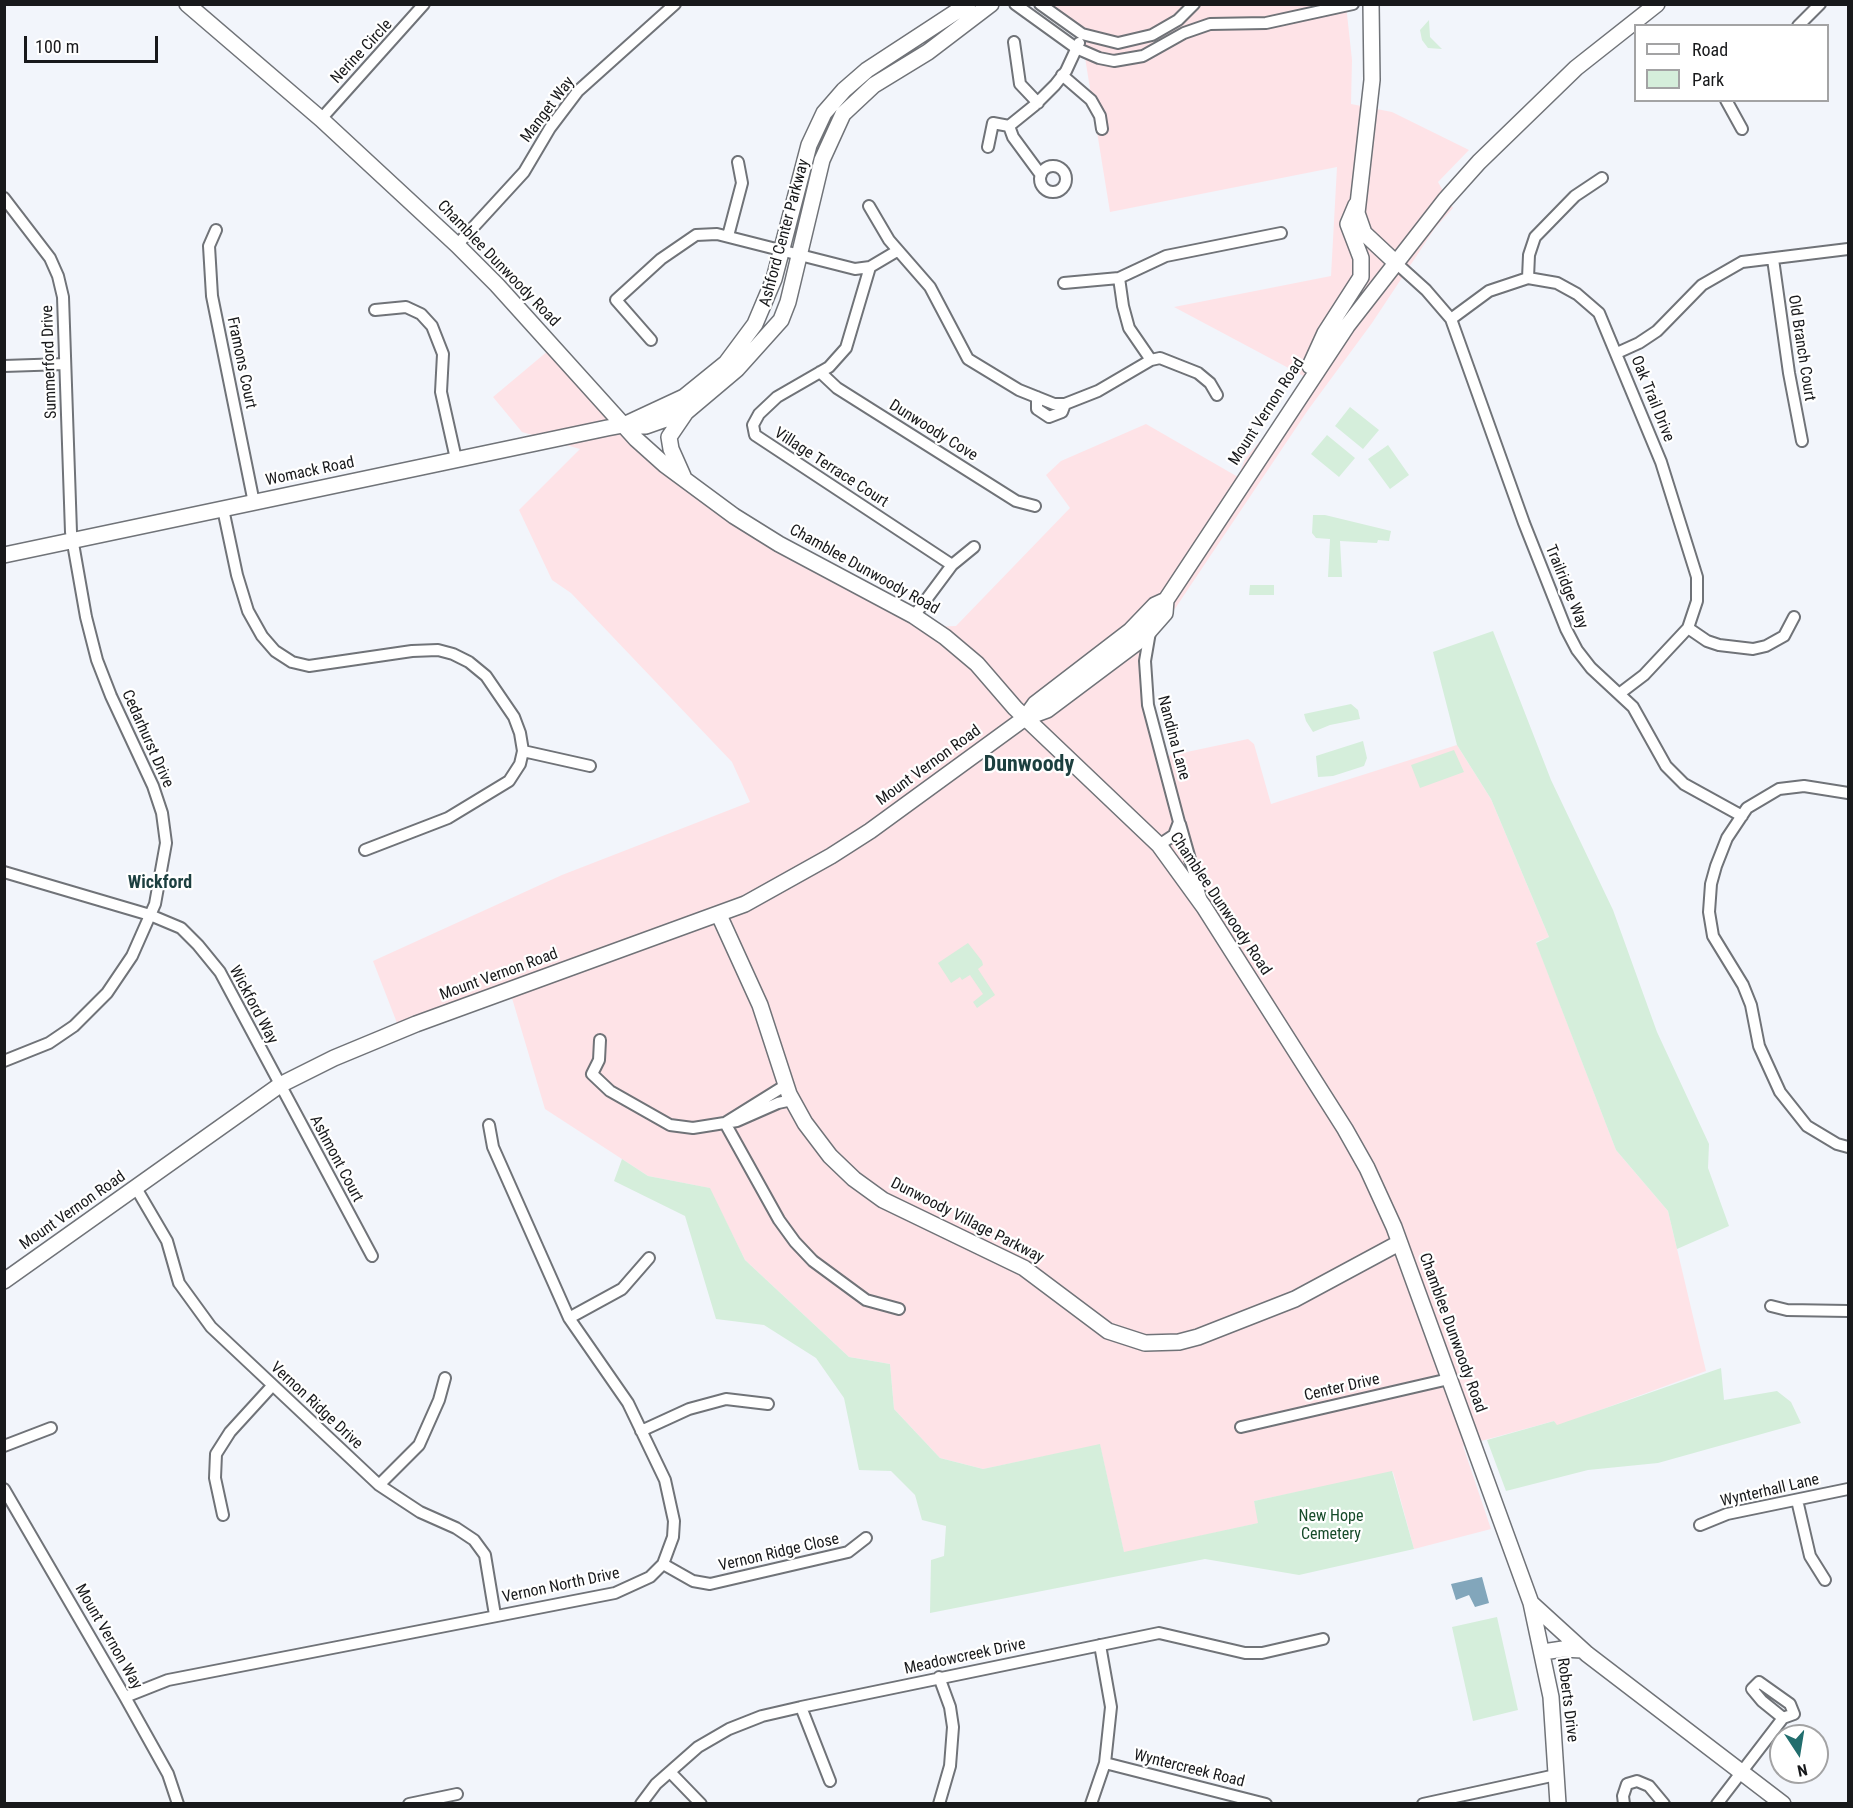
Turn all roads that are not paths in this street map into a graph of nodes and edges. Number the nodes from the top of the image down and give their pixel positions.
1 (187, 4) edge
2 (424, 4) edge
3 (675, 4) edge
4 (968, 4) edge
5 (992, 4) edge
6 (1014, 4) edge
7 (1040, 4) edge
8 (1194, 4) edge
9 (1353, 4) edge
10 (1371, 4) edge
11 (1657, 4) edge
12 (1816, 6) edge
13 (1800, 24) edge
14 (1082, 34) junction
15 (1014, 42) dead end
16 (1076, 48) junction
17 (1062, 75) junction
18 (1727, 102) edge
19 (1038, 103) junction
20 (321, 119) junction
21 (1009, 126) junction
22 (1102, 129) dead end
23 (1742, 129) dead end
24 (988, 147) dead end
25 (738, 162) dead end
26 (1041, 175) dead end
27 (1602, 178) dead end
28 (4, 198) edge
29 (1358, 202) junction
30 (869, 206) dead end
31 (216, 230) dead end
32 (1281, 233) dead end
33 (728, 236) junction
34 (457, 245) junction
35 (1848, 249) edge
36 (781, 250) junction
37 (897, 251) junction
38 (799, 254) junction
39 (1773, 259) junction
40 (1395, 262) junction
41 (870, 267) junction
42 (1119, 278) junction
43 (1528, 278) junction
44 (1064, 283) dead end
45 (375, 310) dead end
46 (1451, 319) junction
47 (651, 340) dead end
48 (1617, 353) junction
49 (1151, 360) junction
50 (64, 364) junction
51 (4, 366) edge
52 (820, 372) junction
53 (1305, 386) junction
54 (1217, 395) dead end
55 (686, 412) junction
56 (623, 425) junction
57 (1802, 441) dead end
58 (456, 459) junction
59 (684, 478) junction
60 (254, 503) junction
61 (1035, 506) dead end
62 (223, 509) junction
63 (72, 542) junction
64 (974, 548) dead end
65 (4, 555) edge
66 (952, 565) junction
67 (1166, 600) junction
68 (914, 616) junction
69 (1794, 617) dead end
70 (1688, 628) junction
71 (1150, 632) junction
72 (1123, 653) junction
73 (1145, 661) junction
74 (1619, 694) junction
75 (1025, 718) junction
76 (523, 751) junction
77 (590, 766) dead end
78 (1848, 794) edge
79 (1742, 816) junction
80 (1179, 822) junction
81 (1160, 845) junction
82 (365, 850) dead end
83 (4, 872) edge
84 (1204, 907) junction
85 (150, 915) junction
86 (719, 915) junction
87 (600, 1040) dead end
88 (4, 1061) edge
89 (278, 1081) junction
90 (786, 1085) junction
91 (792, 1100) junction
92 (725, 1123) junction
93 (489, 1125) dead end
94 (1848, 1147) edge
95 (136, 1188) junction
96 (1399, 1243) junction
97 (372, 1256) dead end
98 (649, 1258) dead end
99 (4, 1281) edge
100 (1771, 1306) dead end
101 (899, 1309) dead end
102 (1848, 1311) edge
103 (569, 1318) junction
104 (445, 1378) dead end
105 (1449, 1379) junction
106 (272, 1386) junction
107 (768, 1404) dead end
108 (51, 1428) dead end
109 (1242, 1428) dead end
110 (641, 1431) junction
111 (4, 1446) edge
112 (379, 1485) junction
113 (1848, 1489) edge
114 (4, 1490) edge
115 (1797, 1500) junction
116 (223, 1515) dead end
117 (1700, 1526) dead end
118 (866, 1538) dead end
119 (663, 1564) junction
120 (1825, 1580) dead end
121 (1531, 1603) junction
122 (495, 1615) junction
123 (1323, 1639) dead end
124 (1100, 1645) junction
125 (1582, 1650) junction
126 (1543, 1652) junction
127 (939, 1677) junction
128 (125, 1697) junction
129 (801, 1707) junction
130 (1783, 1719) dead end
131 (1105, 1763) junction
132 (670, 1772) junction
133 (1741, 1772) junction
134 (1556, 1775) junction
135 (830, 1781) dead end
136 (457, 1794) dead end
137 (178, 1803) edge
138 (409, 1803) edge
139 (641, 1803) edge
140 (701, 1803) edge
141 (939, 1803) edge
142 (1091, 1803) edge
143 (1266, 1803) edge
144 (1423, 1803) edge
145 (1558, 1803) edge
146 (1624, 1803) edge
147 (1664, 1803) edge
148 (1717, 1803) edge
149 (1783, 1803) edge

1 - 20 street, Chamblee Dunwoody Road
2 - 20 street, Nerine Circle
3 - 34 street, Manget Way
4 - 36 street, Ashford Center Parkway
5 - 38 street, Ashford Center Parkway
6 - 16 street
7 - 14 street
8 - 14 street
9 - 16 street
10 - 29 street
11 - 40 street, Mount Vernon Road
12 - 13 street
14 - 16 street
15 - 19 street
16 - 17 street
17 - 19 street
17 - 22 street
18 - 23 street
19 - 21 street
20 - 34 street, Chamblee Dunwoody Road
21 - 24 street
21 - 26 street
25 - 33 street
27 - 43 street
28 - 50 street, Summerford Drive
29 - 40 street
29 - 53 street
30 - 37 street
31 - 60 street, Framons Court
32 - 42 street
33 - 36 street
33 - 47 street
34 - 56 street, Chamblee Dunwoody Road
35 - 39 street
36 - 38 street
36 - 56 street, Ashford Center Parkway
37 - 41 street
37 - 49 street
38 - 41 street
38 - 55 street, Ashford Center Parkway
39 - 48 street
39 - 57 street, Old Branch Court
40 - 46 street
40 - 53 street, Mount Vernon Road
41 - 52 street, Village Terrace Court
42 - 44 street
42 - 49 street
43 - 46 street, Oak Trail Drive
43 - 48 street, Oak Trail Drive
45 - 58 street
46 - 74 street, Trailridge Way
48 - 70 street, Oak Trail Drive
49 - 54 street
50 - 51 street
50 - 63 street, Summerford Drive
52 - 61 street, Dunwoody Cove
52 - 66 street, Village Terrace Court
53 - 67 street, Mount Vernon Road
55 - 56 street, Ashford Center Parkway
55 - 59 street
56 - 58 street, Womack Road
56 - 59 street, Chamblee Dunwoody Road
58 - 60 street, Womack Road
59 - 68 street, Chamblee Dunwoody Road
60 - 62 street, Womack Road
62 - 63 street, Womack Road
62 - 76 street
63 - 65 street, Womack Road
63 - 85 street, Cedarhurst Drive
64 - 66 street
66 - 68 street
67 - 71 street
67 - 75 street, Mount Vernon Road
68 - 75 street, Chamblee Dunwoody Road
69 - 70 street
70 - 74 street, Oak Trail Drive
71 - 72 street
71 - 73 street, Nandina Lane
72 - 73 street
72 - 75 street
73 - 80 street, Nandina Lane
74 - 79 street, Trailridge Way
75 - 81 street, Chamblee Dunwoody Road
75 - 86 street, Mount Vernon Road
76 - 77 street
76 - 82 street
78 - 79 street
79 - 94 street
80 - 81 street
80 - 84 street, Nandina Lane
81 - 84 street, Chamblee Dunwoody Road
83 - 85 street, Wickford Way
84 - 96 street, Chamblee Dunwoody Road
85 - 88 street, Cedarhurst Drive
85 - 89 street, Wickford Way
86 - 89 street, Mount Vernon Road
86 - 90 street, Dunwoody Village Parkway
87 - 92 street
89 - 95 street, Mount Vernon Road
89 - 97 street, Ashmont Court
90 - 91 street, Dunwoody Village Parkway
90 - 92 street
91 - 92 street
91 - 96 street, Dunwoody Village Parkway
92 - 101 street
93 - 103 street
95 - 99 street, Mount Vernon Road
95 - 106 street, Vernon Ridge Drive
96 - 105 street, Chamblee Dunwoody Road
98 - 103 street
100 - 102 street
103 - 110 street
104 - 112 street
105 - 109 street, Center Drive
105 - 121 street, Chamblee Dunwoody Road
106 - 112 street, Vernon Ridge Drive
106 - 116 street
107 - 110 street
108 - 111 street
110 - 119 street
112 - 122 street, Vernon Ridge Drive
113 - 115 street, Wynterhall Lane
114 - 128 street, Mount Vernon Way
115 - 117 street, Wynterhall Lane
115 - 120 street
118 - 119 street, Vernon Ridge Close
119 - 122 street, Vernon North Drive
121 - 125 street, Chamblee Dunwoody Road
121 - 126 street, Roberts Drive
122 - 128 street, Vernon North Drive
123 - 124 street, Meadowcreek Drive
124 - 127 street, Meadowcreek Drive
124 - 131 street
125 - 126 street
125 - 133 street, Chamblee Dunwoody Road
126 - 134 street, Roberts Drive
127 - 129 street, Meadowcreek Drive
127 - 141 street
128 - 137 street, Mount Vernon Way
129 - 132 street, Meadowcreek Drive
129 - 135 street
130 - 133 street
131 - 142 street
131 - 143 street, Wyntercreek Road
132 - 139 street, Meadowcreek Drive
132 - 140 street
133 - 148 street
133 - 149 street, Chamblee Dunwoody Road
134 - 144 street
134 - 145 street, Roberts Drive
136 - 138 street
146 - 147 street

